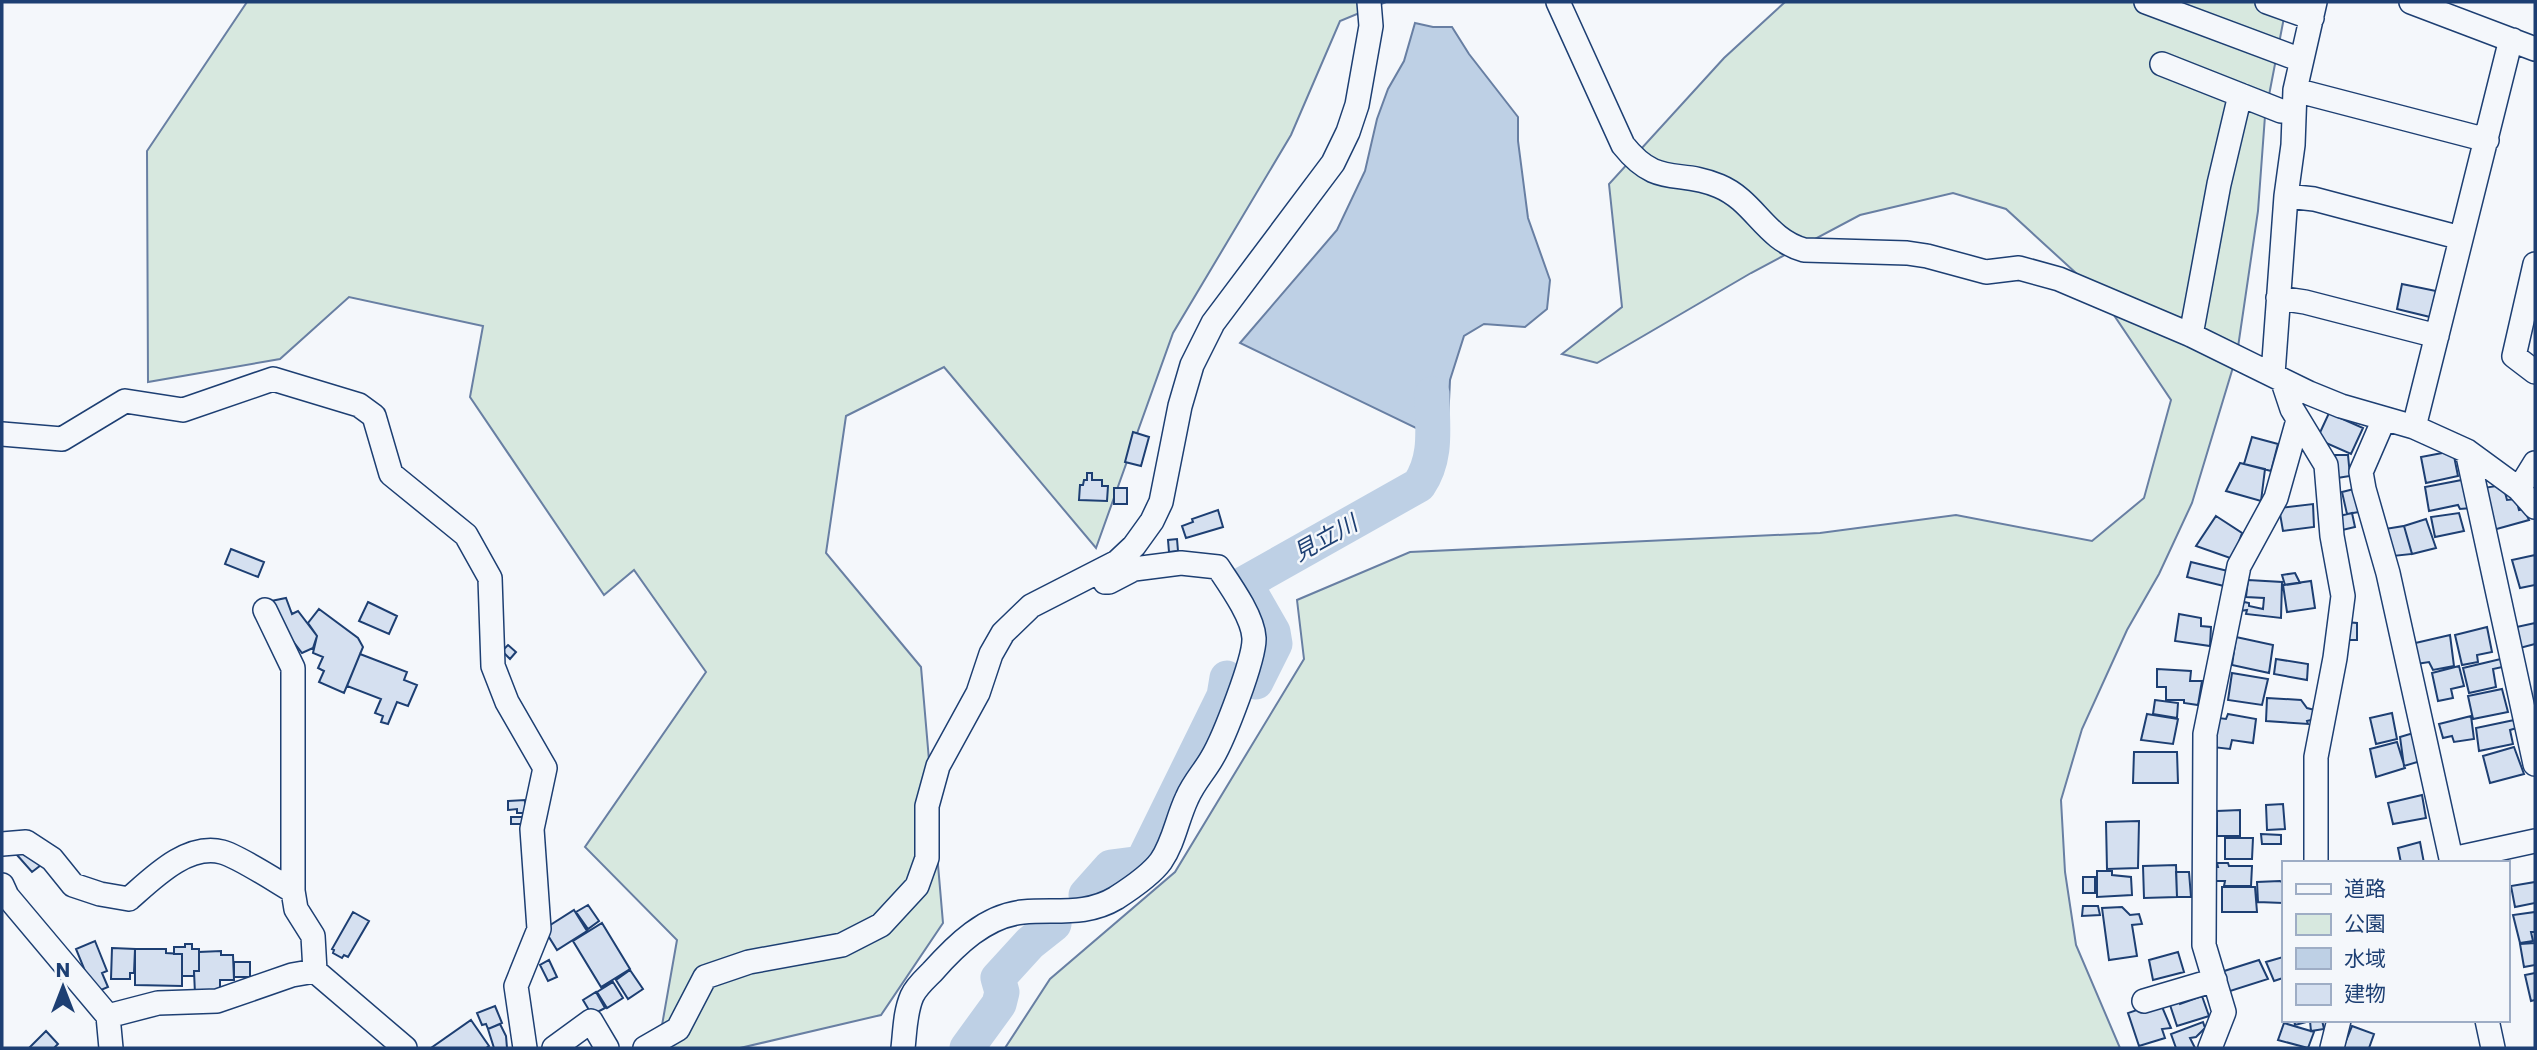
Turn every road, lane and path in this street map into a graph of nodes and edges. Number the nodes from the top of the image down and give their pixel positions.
1 (1369, 2) edge
2 (1558, 2) edge
3 (2146, 2) edge
4 (2267, 2) edge
5 (2411, 2) edge
6 (2314, 10) edge
7 (2514, 40) junction
8 (2535, 49) edge
9 (2301, 60) junction
10 (2162, 64) dead end
11 (2240, 95) junction
12 (2294, 101) junction
13 (2487, 140) junction
14 (2286, 196) junction
15 (2461, 238) junction
16 (2535, 264) edge
17 (2278, 298) junction
18 (2191, 335) junction
19 (2437, 336) junction
20 (2535, 372) edge
21 (2278, 378) junction
22 (2384, 419) junction
23 (2298, 420) junction
24 (2414, 427) junction
25 (2, 434) edge
26 (2467, 451) junction
27 (2535, 463) edge
28 (2519, 489) junction
29 (2535, 507) edge
30 (1085, 577) junction
31 (265, 610) dead end
32 (2524, 665) edge
33 (2535, 764) edge
34 (2535, 841) edge
35 (2, 845) edge
36 (2316, 861) edge
37 (2452, 861) edge
38 (2, 885) edge
39 (293, 891) junction
40 (315, 971) junction
41 (2215, 980) junction
42 (2144, 1001) dead end
43 (108, 1016) junction
44 (2338, 1022) edge
45 (2487, 1022) edge
46 (111, 1048) edge
47 (405, 1048) edge
48 (525, 1048) edge
49 (554, 1048) edge
50 (607, 1048) edge
51 (645, 1048) edge
52 (902, 1048) edge
53 (2210, 1048) edge
54 (2332, 1048) edge
55 (2492, 1048) edge

1 - 30 street
2 - 18 street
3 - 9 street
4 - 6 street
5 - 7 street
6 - 9 street
7 - 8 street
7 - 13 street
9 - 12 street
10 - 11 street
11 - 12 street
11 - 18 street
12 - 13 street
12 - 14 street
13 - 15 street
14 - 15 street
14 - 17 street
15 - 19 street
16 - 20 street
17 - 19 street
17 - 21 street
18 - 21 street
19 - 24 street
21 - 22 street
21 - 23 street
22 - 24 street
22 - 37 street
23 - 36 street
23 - 41 street
24 - 26 street
25 - 48 street
26 - 28 street
26 - 32 street
27 - 28 street
28 - 29 street
30 - 51 street
30 - 52 street
31 - 39 street
32 - 33 street
34 - 37 street
35 - 39 street
38 - 43 street
39 - 40 street
40 - 43 street
40 - 47 street
41 - 42 street
41 - 53 street
43 - 46 street
44 - 54 street
45 - 55 street
49 - 50 street

